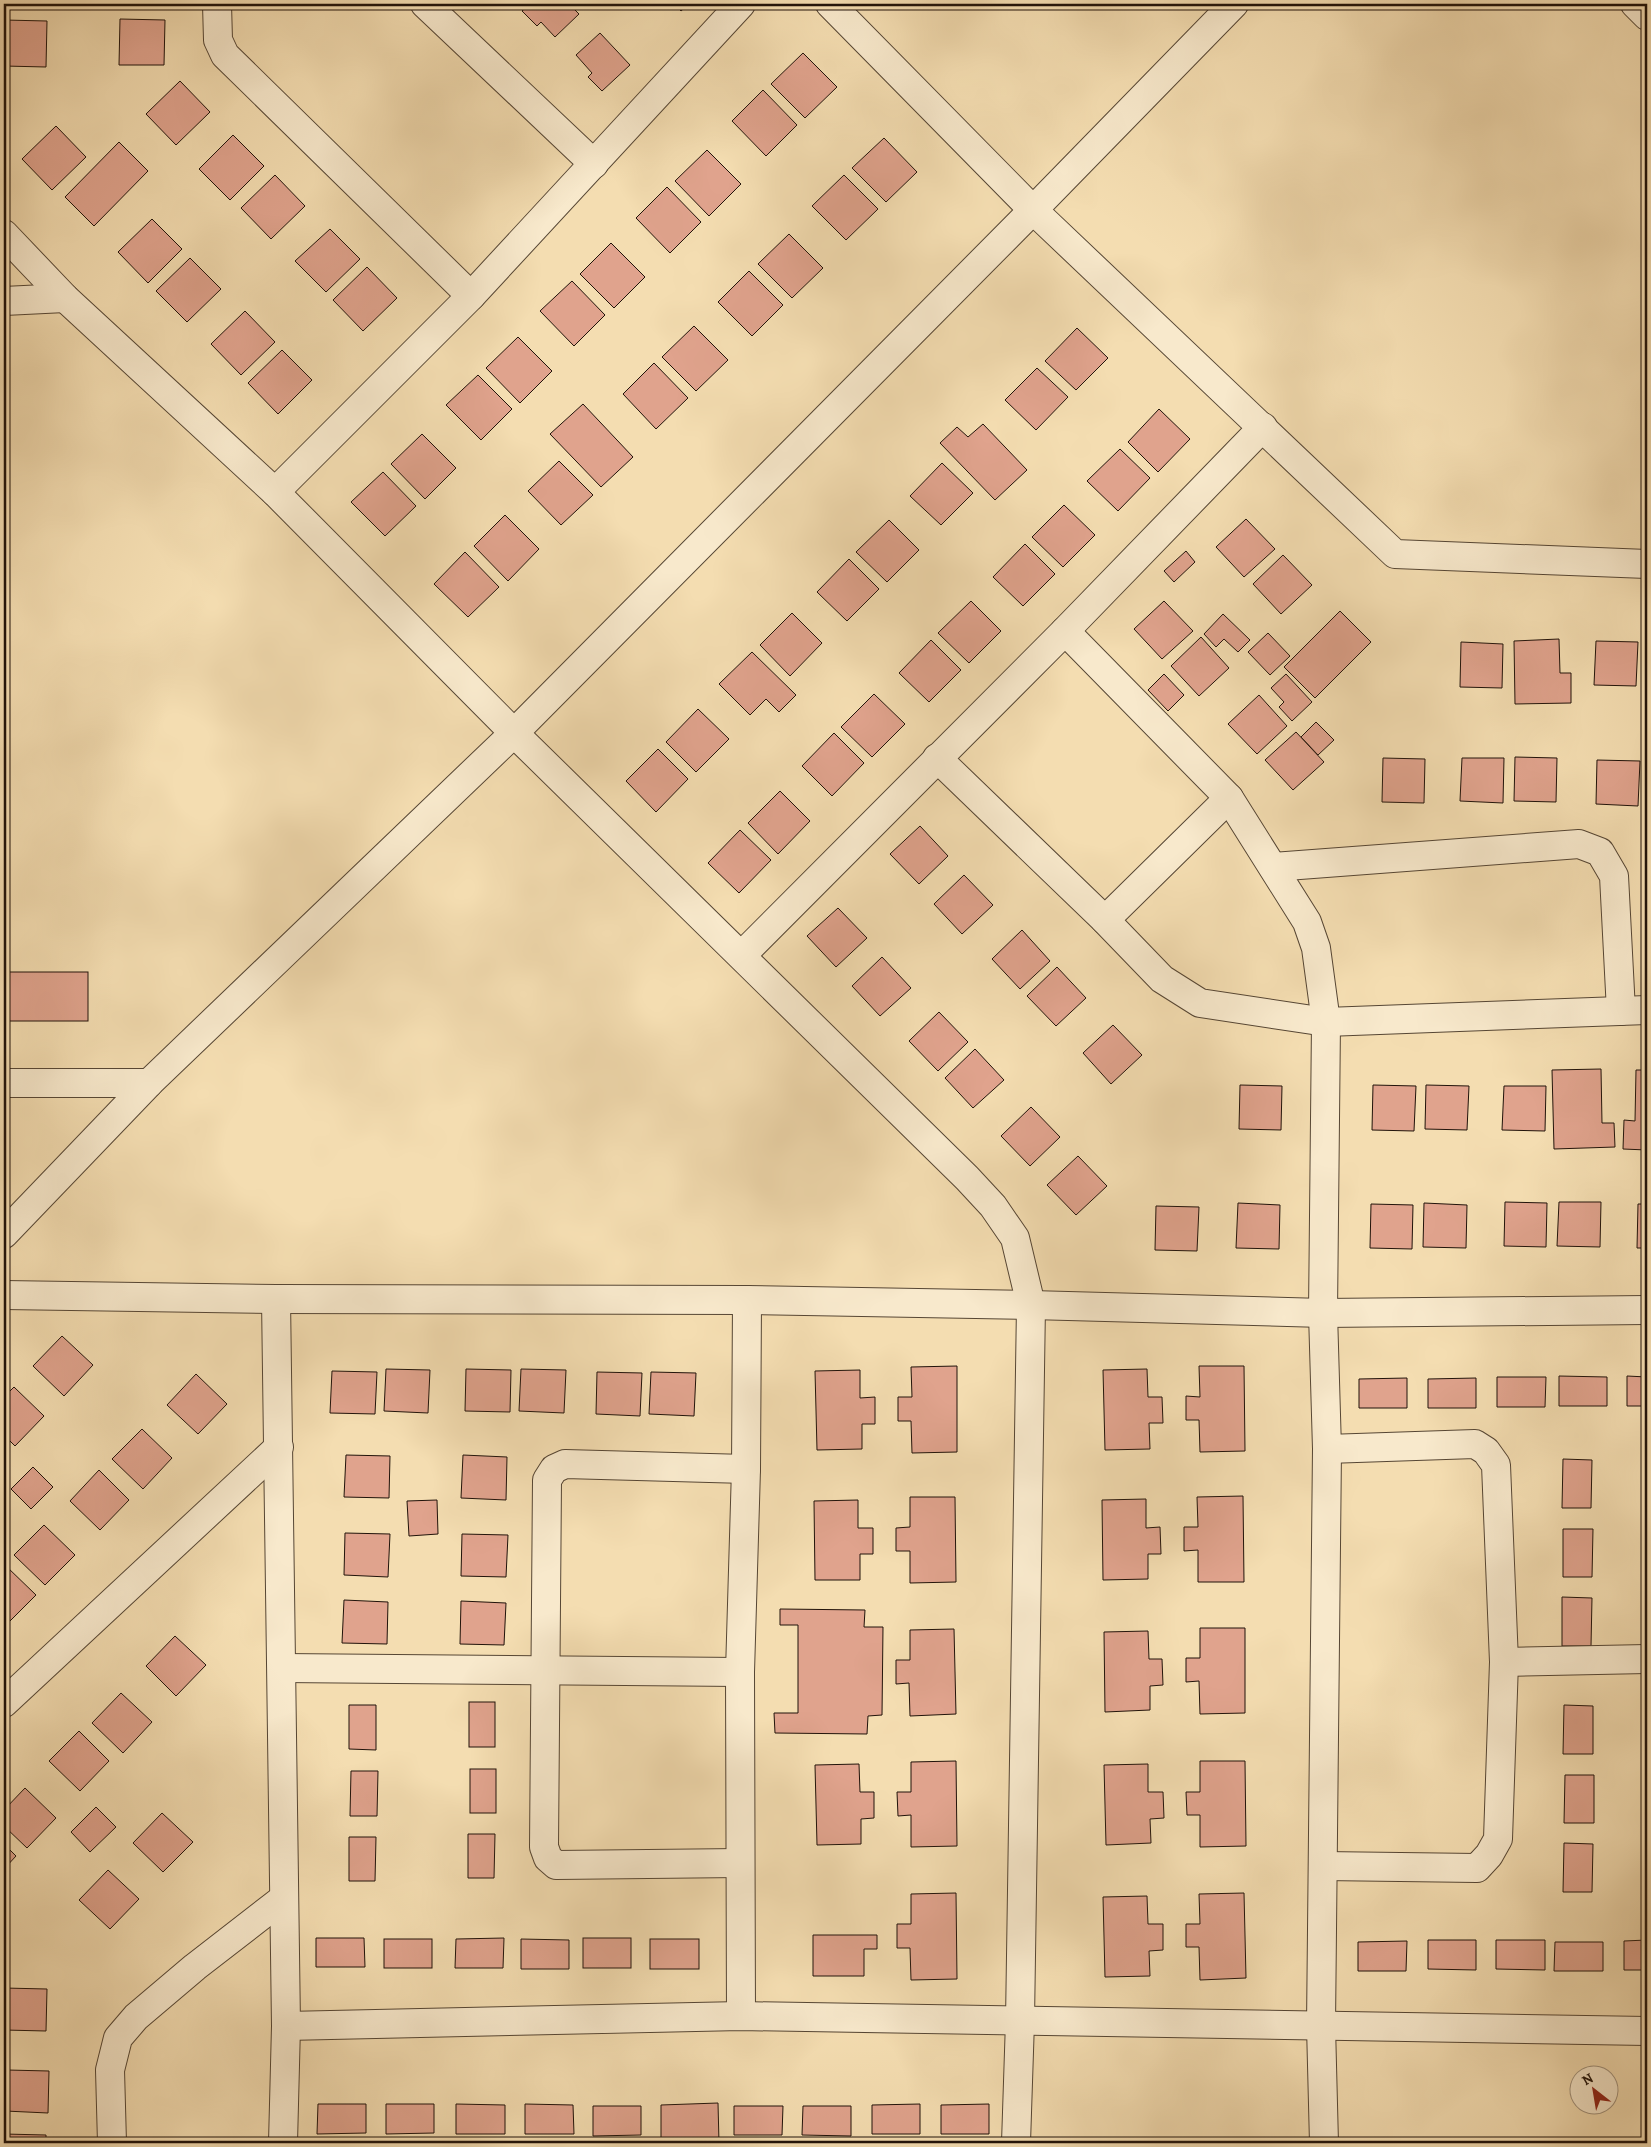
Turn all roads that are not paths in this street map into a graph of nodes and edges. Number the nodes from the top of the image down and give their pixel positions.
1 (217, 4) edge
2 (426, 4) edge
3 (741, 4) edge
4 (830, 4) edge
5 (1234, 4) edge
6 (1635, 4) edge
7 (1647, 16) edge
8 (594, 164) junction
9 (1033, 210) junction
10 (4, 234) edge
11 (471, 296) junction
12 (66, 298) junction
13 (4, 300) edge
14 (1263, 428) junction
15 (275, 492) junction
16 (1647, 564) edge
17 (1064, 631) junction
18 (514, 733) junction
19 (937, 758) junction
20 (1229, 798) junction
21 (1273, 867) junction
22 (1105, 920) junction
23 (742, 955) junction
24 (1634, 1010) edge
25 (1326, 1022) junction
26 (4, 1083) edge
27 (149, 1083) junction
28 (4, 1234) edge
29 (4, 1295) edge
30 (276, 1299) junction
31 (747, 1300) junction
32 (1031, 1305) junction
33 (1647, 1310) edge
34 (1324, 1313) junction
35 (279, 1447) junction
36 (1326, 1449) junction
37 (746, 1469) junction
38 (1647, 1659) edge
39 (1504, 1662) junction
40 (282, 1668) junction
41 (546, 1671) junction
42 (740, 1672) junction
43 (4, 1703) edge
44 (740, 1863) junction
45 (1322, 1866) junction
46 (284, 1898) junction
47 (741, 2016) junction
48 (1020, 2021) junction
49 (286, 2026) junction
50 (1321, 2026) junction
51 (1647, 2031) edge
52 (112, 2143) edge
53 (283, 2143) edge
54 (1016, 2143) edge
55 (1324, 2143) edge

1 - 11 street
2 - 8 street
3 - 8 street
4 - 9 street
5 - 9 street
6 - 7 street
8 - 11 street
9 - 14 street
9 - 18 street
10 - 12 street
11 - 15 street
12 - 13 street
12 - 15 street
14 - 16 street
14 - 17 street
15 - 18 street
17 - 19 street
17 - 20 street
18 - 23 street
18 - 27 street
19 - 22 street
19 - 23 street
20 - 21 street
20 - 22 street
21 - 24 street
21 - 25 street
22 - 25 street
23 - 32 street
24 - 25 street
25 - 34 street
26 - 27 street
27 - 28 street
29 - 30 street
30 - 31 street
30 - 35 street
31 - 32 street
31 - 37 street
32 - 34 street
32 - 48 street
33 - 34 street
34 - 36 street
35 - 40 street
35 - 43 street
36 - 39 street
36 - 45 street
37 - 41 street
37 - 42 street
38 - 39 street
39 - 45 street
40 - 41 street
40 - 46 street
41 - 42 street
41 - 44 street
42 - 44 street
44 - 47 street
45 - 50 street
46 - 49 street
46 - 52 street
47 - 48 street
47 - 49 street
48 - 50 street
48 - 54 street
49 - 53 street
50 - 51 street
50 - 55 street

